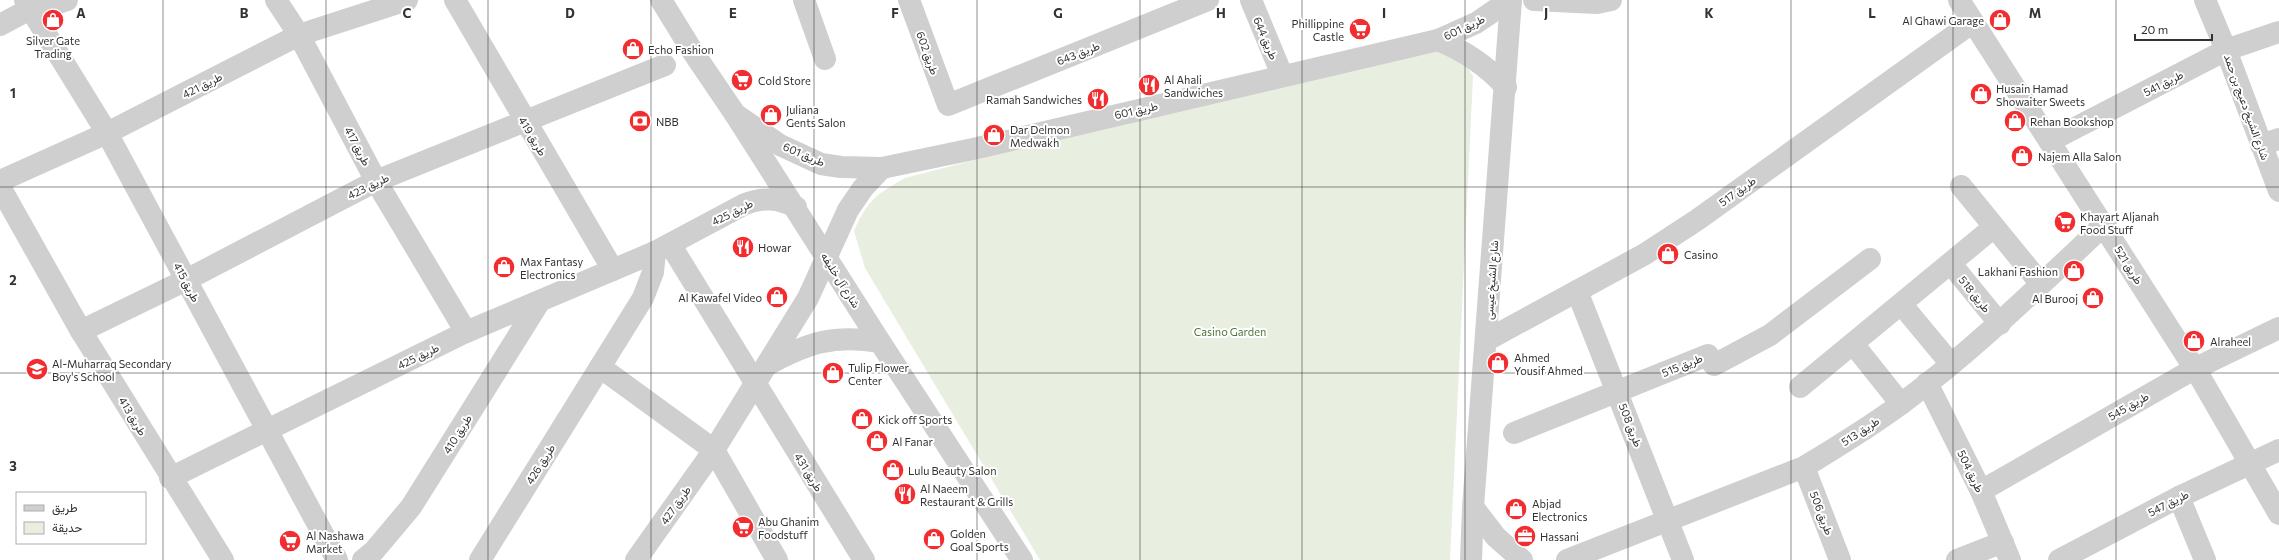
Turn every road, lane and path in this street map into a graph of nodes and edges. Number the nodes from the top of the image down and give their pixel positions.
1 (67, 0) edge
2 (276, 0) edge
3 (408, 0) edge
4 (455, 0) edge
5 (661, 0) edge
6 (804, 0) edge
7 (909, 0) edge
8 (1208, 0) edge
9 (1250, 0) edge
10 (1510, 0) edge
11 (1534, 0) edge
12 (1611, 0) edge
13 (1959, 0) edge
14 (2205, 0) edge
15 (32, 3) edge
16 (1974, 22) junction
17 (0, 24) edge
18 (2279, 32) edge
19 (299, 35) junction
20 (1438, 40) junction
21 (2226, 50) junction
22 (825, 59) dead end
23 (665, 65) dead end
24 (1282, 75) junction
25 (1506, 87) junction
26 (948, 105) joint
27 (735, 114) junction
28 (525, 122) junction
29 (107, 133) junction
30 (2050, 141) junction
31 (2270, 142) edge
32 (882, 168) junction
33 (0, 181) edge
34 (376, 181) junction
35 (1961, 186) dead end
36 (0, 187) edge
37 (2279, 191) edge
38 (796, 207) junction
39 (2104, 225) junction
40 (1994, 227) junction
41 (663, 248) junction
42 (828, 259) junction
43 (1870, 259) dead end
44 (1951, 264) junction
45 (613, 270) junction
46 (186, 280) junction
47 (2041, 284) junction
48 (1577, 291) junction
49 (540, 301) junction
50 (1902, 305) junction
51 (2000, 324) junction
52 (2279, 328) edge
53 (81, 331) junction
54 (466, 332) junction
55 (1487, 340) junction
56 (880, 342) junction
57 (1854, 345) junction
58 (1950, 364) junction
59 (766, 365) junction
60 (600, 367) junction
61 (2194, 369) junction
62 (1927, 383) junction
63 (755, 384) junction
64 (1800, 387) dead end
65 (1618, 391) junction
66 (1901, 404) junction
67 (267, 430) junction
68 (1514, 433) dead end
69 (714, 450) junction
70 (2279, 450) edge
71 (2251, 462) junction
72 (1804, 467) junction
73 (170, 478) junction
74 (1981, 491) junction
75 (2179, 497) junction
76 (1473, 508) junction
77 (2279, 514) edge
78 (1668, 521) junction
79 (2006, 551) edge
80 (223, 560) edge
81 (337, 560) edge
82 (363, 560) edge
83 (480, 560) edge
84 (636, 560) edge
85 (777, 560) edge
86 (864, 560) edge
87 (1022, 560) edge
88 (1471, 560) edge
89 (1522, 560) edge
90 (1567, 560) edge
91 (1683, 560) edge
92 (1840, 560) edge
93 (1957, 560) edge
94 (2059, 560) edge
95 (2206, 560) edge

1 - 15 street
2 - 19 street, طريق 417
3 - 19 street, طريق 421
4 - 28 street, طريق 419
5 - 27 street, شارع آل خليفه
6 - 22 street
7 - 26 street, طريق 602
8 - 26 street, طريق 643
9 - 24 street, طريق 644
10 - 20 street, طريق 601
10 - 25 street, شارع الشيخ عيسى
11 - 12 street
13 - 16 street, طريق 521
14 - 21 street, شارع الشيخ دعيج بن حمد
15 - 17 street
15 - 29 street, طريق 415
16 - 30 street, طريق 521
16 - 48 street, طريق 517
18 - 21 street, طريق 541
19 - 29 street, طريق 421
19 - 34 street, طريق 417
20 - 24 street, طريق 601
20 - 25 street, طريق 601
21 - 30 street, طريق 541
21 - 31 street, شارع الشيخ دعيج بن حمد
23 - 28 street, طريق 423
24 - 32 street, طريق 601
25 - 55 street, شارع الشيخ عيسى
27 - 32 street, طريق 601
27 - 38 street, شارع آل خليفه
28 - 34 street, طريق 423
28 - 45 street, طريق 419
29 - 33 street, طريق 421
29 - 46 street, طريق 415
30 - 39 street, طريق 521
31 - 37 street, شارع الشيخ دعيج بن حمد
32 - 42 street
34 - 46 street, طريق 423
34 - 54 street, طريق 417
35 - 40 street
36 - 53 street, طريق 413
38 - 41 street, طريق 425
38 - 42 street, شارع آل خليفه
39 - 47 street, طريق 513
39 - 61 street, طريق 521
40 - 44 street
40 - 47 street
41 - 45 street, طريق 425
41 - 60 street, طريق 426
41 - 63 street
42 - 56 street, شارع آل خليفه
42 - 59 street, طريق 427
43 - 65 street, طريق 515
44 - 50 street
44 - 51 street, طريق 518
45 - 49 street, طريق 425
46 - 53 street, طريق 423
46 - 67 street, طريق 415
47 - 51 street, طريق 513
48 - 55 street, طريق 517
48 - 65 street, طريق 508
49 - 54 street, طريق 425
49 - 82 street, طريق 410
50 - 57 street
50 - 58 street
51 - 58 street, طريق 513
52 - 61 street, طريق 545
53 - 73 street, طريق 413
54 - 67 street, طريق 425
55 - 76 street, شارع الشيخ عيسى
56 - 59 street
56 - 87 street, شارع آل خليفه
57 - 64 street
57 - 66 street
58 - 62 street, طريق 513
59 - 63 street, طريق 427
60 - 69 street
60 - 83 street, طريق 426
61 - 71 street, طريق 521
61 - 74 street, طريق 545
62 - 66 street, طريق 513
62 - 74 street, طريق 504
63 - 69 street, طريق 427
63 - 86 street, طريق 431
65 - 68 street, طريق 515
65 - 78 street, طريق 508
66 - 72 street, طريق 513
67 - 73 street, طريق 425
67 - 81 street, طريق 415
69 - 84 street, طريق 427
69 - 85 street
70 - 71 street, طريق 547
71 - 75 street, طريق 547
71 - 77 street, طريق 521
72 - 78 street, طريق 513
72 - 92 street, طريق 506
73 - 80 street, طريق 413
74 - 79 street, طريق 504
75 - 94 street, طريق 547
75 - 95 street
76 - 88 street, شارع الشيخ عيسى
76 - 89 street
78 - 90 street, طريق 513
78 - 91 street, طريق 508
79 - 93 street

